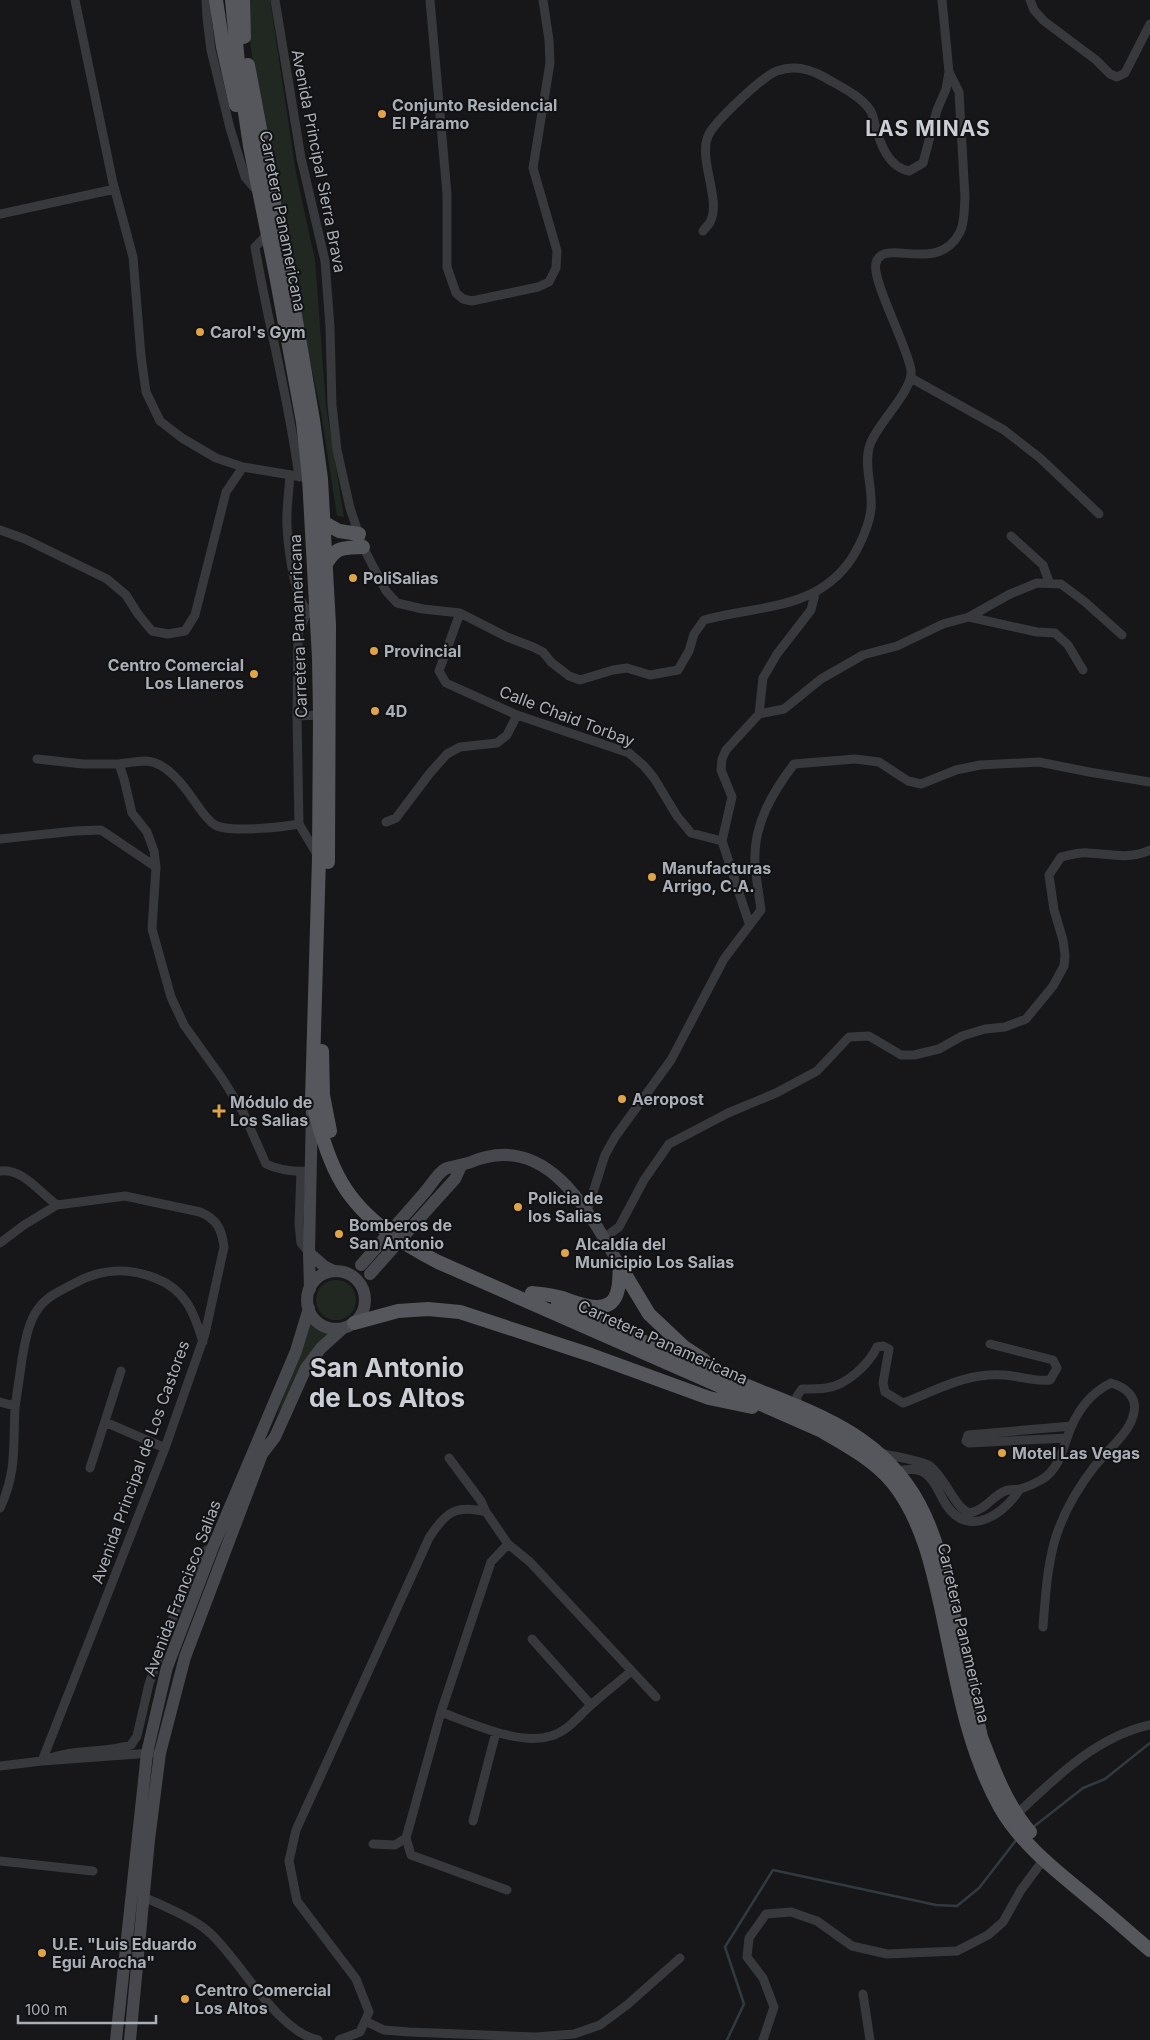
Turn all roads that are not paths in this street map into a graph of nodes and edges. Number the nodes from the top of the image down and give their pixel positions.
1 (75, 0) edge
2 (206, 0) edge
3 (216, 0) edge
4 (232, 0) edge
5 (243, 0) edge
6 (275, 0) edge
7 (430, 0) edge
8 (544, 0) edge
9 (942, 0) edge
10 (1030, 0) edge
11 (1150, 24) edge
12 (948, 72) junction
13 (250, 146) junction
14 (114, 186) junction
15 (261, 196) junction
16 (0, 214) edge
17 (703, 231) dead end
18 (911, 378) junction
19 (243, 467) junction
20 (299, 477) junction
21 (1098, 514) dead end
22 (324, 522) junction
23 (0, 530) edge
24 (1011, 536) dead end
25 (361, 541) junction
26 (325, 566) junction
27 (1049, 582) junction
28 (815, 594) junction
29 (460, 613) junction
30 (312, 614) junction
31 (969, 617) junction
32 (1122, 635) dead end
33 (1083, 670) dead end
34 (759, 714) junction
35 (517, 715) junction
36 (297, 716) junction
37 (320, 716) junction
38 (37, 760) dead end
39 (119, 764) junction
40 (1150, 782) edge
41 (386, 822) dead end
42 (299, 824) junction
43 (0, 839) edge
44 (722, 841) junction
45 (1150, 850) edge
46 (320, 858) junction
47 (156, 867) junction
48 (749, 923) junction
49 (312, 1100) junction
50 (461, 1166) junction
51 (0, 1171) edge
52 (305, 1171) junction
53 (58, 1205) junction
54 (587, 1211) junction
55 (604, 1238) junction
56 (0, 1243) edge
57 (308, 1253) junction
58 (620, 1266) junction
59 (366, 1270) junction
60 (334, 1271) junction
61 (350, 1274) junction
62 (310, 1289) junction
63 (364, 1292) junction
64 (532, 1293) junction
65 (309, 1308) junction
66 (348, 1326) junction
67 (203, 1342) junction
68 (990, 1344) dead end
69 (121, 1371) dead end
70 (750, 1388) junction
71 (0, 1402) edge
72 (797, 1405) junction
73 (16, 1406) junction
74 (781, 1413) junction
75 (105, 1422) junction
76 (1072, 1426) junction
77 (1067, 1438) junction
78 (165, 1448) junction
79 (876, 1451) junction
80 (449, 1458) dead end
81 (90, 1468) dead end
82 (897, 1471) junction
83 (1020, 1489) junction
84 (0, 1508) edge
85 (486, 1512) junction
86 (508, 1544) junction
87 (213, 1547) junction
88 (1044, 1627) dead end
89 (532, 1639) dead end
90 (631, 1671) junction
91 (656, 1697) dead end
92 (591, 1705) junction
93 (440, 1712) junction
94 (1150, 1725) edge
95 (496, 1732) junction
96 (154, 1753) junction
97 (42, 1761) junction
98 (0, 1766) edge
99 (473, 1821) dead end
100 (1018, 1822) junction
101 (406, 1838) junction
102 (373, 1844) dead end
103 (1035, 1844) junction
104 (1044, 1859) junction
105 (0, 1861) edge
106 (93, 1871) dead end
107 (507, 1890) dead end
108 (144, 1896) junction
109 (135, 1920) junction
110 (1150, 1937) edge
111 (1150, 1950) edge
112 (680, 1958) dead end
113 (131, 1976) junction
114 (863, 1994) dead end
115 (365, 2021) junction
116 (116, 2040) edge
117 (120, 2040) edge
118 (130, 2040) edge
119 (135, 2040) edge
120 (318, 2040) edge
121 (339, 2040) edge
122 (763, 2040) edge
123 (870, 2040) edge

1 - 14 street
2 - 15 street
3 - 13 main road
4 - 13 main road, Carretera Panamericana
5 - 22 main road, Carretera Panamericana
6 - 25 street, Avenida Principal Sierra Brava
7 - 8 street
9 - 12 street
10 - 11 street
12 - 17 street
12 - 18 street
13 - 15 main road, Carretera Panamericana
14 - 16 street
14 - 19 street
15 - 20 main road, Carretera Panamericana
18 - 21 street
18 - 28 street
19 - 20 street
19 - 23 street
20 - 30 main road, Carretera Panamericana
20 - 30 street
22 - 25 main road
22 - 26 main road, Carretera Panamericana
24 - 27 street
25 - 26 main road
25 - 29 street, Avenida Principal Sierra Brava
26 - 64 main road, Carretera Panamericana
27 - 31 street
27 - 32 street
28 - 29 street
28 - 34 street
29 - 35 street, Calle Chaid Torbay
30 - 36 street
30 - 37 main road, Carretera Panamericana
31 - 33 street
31 - 34 street
34 - 44 street
35 - 41 street
35 - 44 street, Calle Chaid Torbay
36 - 37 street
36 - 42 street
37 - 46 main road, Carretera Panamericana
38 - 39 street
39 - 42 street
39 - 47 street
40 - 48 street
42 - 46 street
43 - 47 street
44 - 48 street
45 - 55 street
46 - 49 main road, Carretera Panamericana
47 - 52 street
48 - 54 street
49 - 52 street
49 - 74 main road, Carretera Panamericana
50 - 54 street
50 - 59 street, bridge
50 - 59 street, bridge
51 - 53 street
52 - 57 street
53 - 56 street
53 - 67 street
54 - 55 street
55 - 58 street
57 - 60 street
57 - 62 street
58 - 64 main road
58 - 70 main road
59 - 61 street
59 - 63 street
60 - 61 street
60 - 62 street
61 - 63 street
62 - 65 street
63 - 66 street
64 - 70 main road, Carretera Panamericana
65 - 66 street
65 - 87 street, Avenida Francisco Salias
66 - 74 main road
66 - 96 street, Avenida Francisco Salias
67 - 73 street, Avenida Principal de Los Castores
67 - 78 street, Avenida Principal de Los Castores
68 - 72 street
69 - 75 street
70 - 72 main road, Carretera Panamericana
71 - 73 street
72 - 79 main road, Carretera Panamericana
73 - 84 street, Avenida Principal de Los Castores
74 - 100 main road, Carretera Panamericana
75 - 78 street
75 - 81 street
76 - 77 street
76 - 77 street
76 - 88 street
77 - 83 street
78 - 97 street, Avenida Principal de Los Castores
79 - 82 main road, Carretera Panamericana
79 - 83 street
80 - 85 street
82 - 83 street
82 - 100 main road, Carretera Panamericana
85 - 86 street
85 - 115 street
86 - 90 street
86 - 93 street
87 - 96 street, Avenida Francisco Salias
87 - 97 street
89 - 92 street
90 - 91 street
90 - 92 street
92 - 95 street
93 - 95 street
93 - 101 street
94 - 100 street
95 - 99 street
96 - 97 street
96 - 108 street, Avenida Francisco Salias
96 - 109 street, Avenida Francisco Salias
97 - 98 street
100 - 103 main road, Carretera Panamericana
101 - 102 street
101 - 107 street
103 - 104 main road, Carretera Panamericana
103 - 110 main road, Carretera Panamericana
104 - 111 main road, Carretera Panamericana
104 - 122 street
105 - 106 street
108 - 109 street, Avenida Francisco Salias
108 - 120 street
109 - 113 street
109 - 116 street
109 - 119 street
112 - 115 street
113 - 117 street
113 - 118 street
114 - 123 street
115 - 121 street

